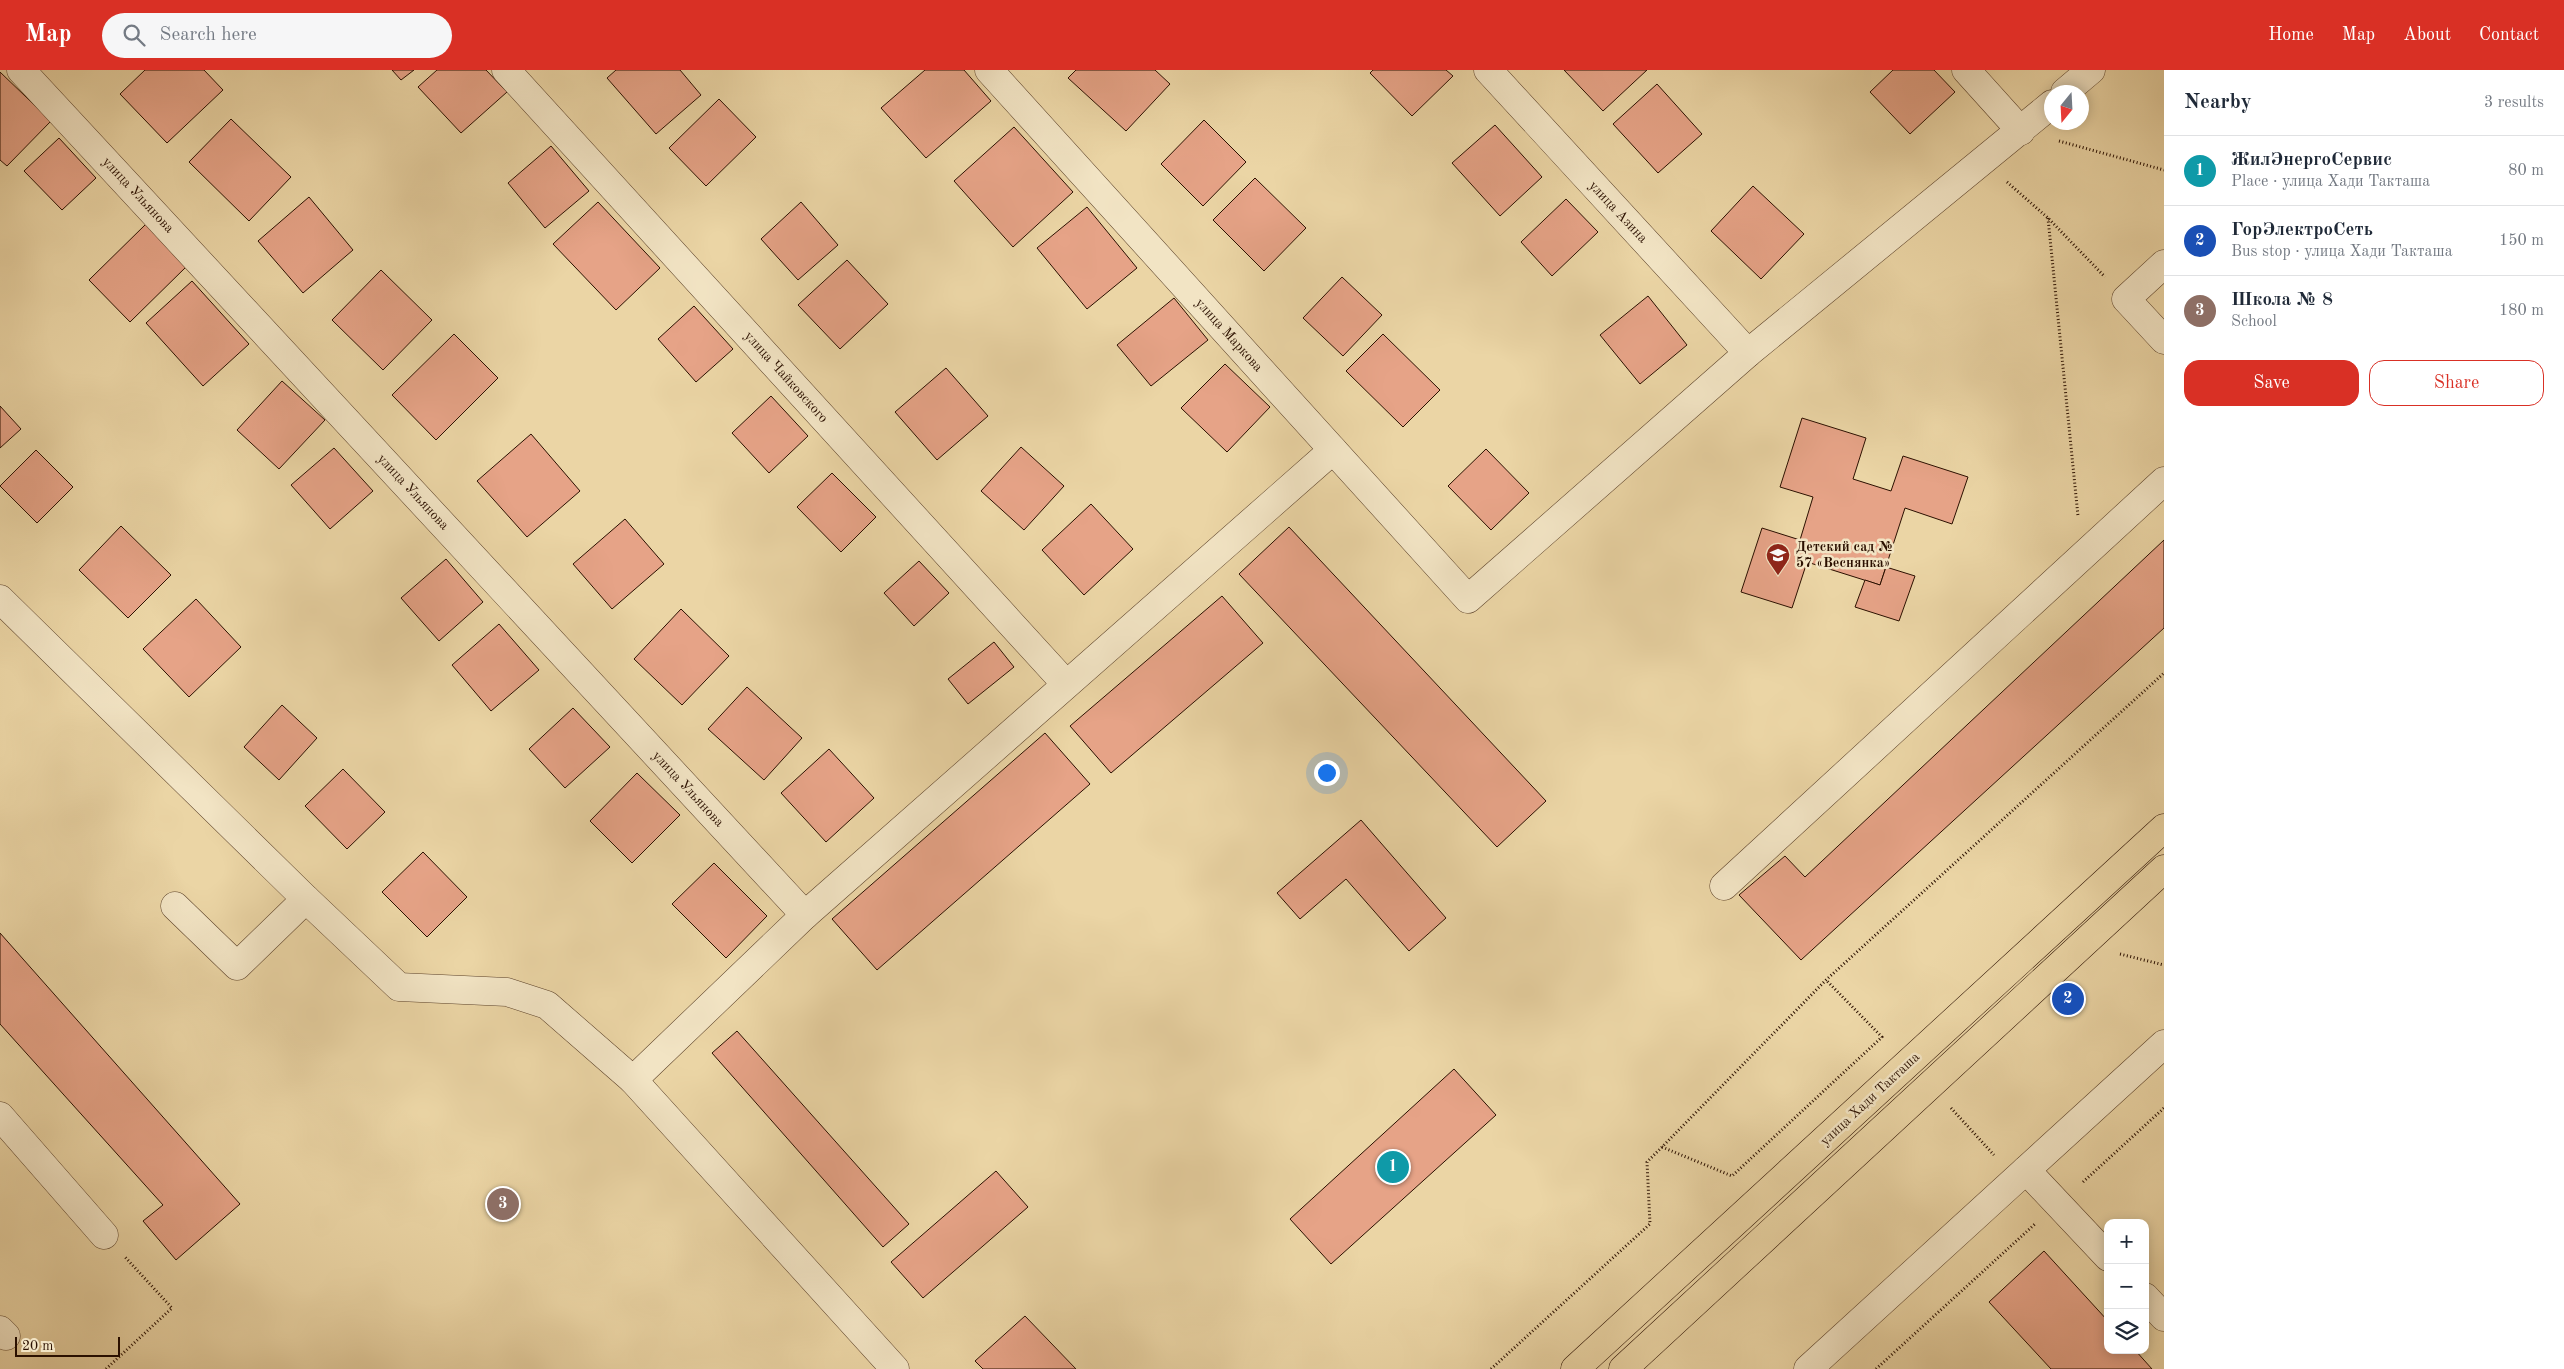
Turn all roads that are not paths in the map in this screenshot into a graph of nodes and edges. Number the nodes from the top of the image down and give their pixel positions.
1 (21, 70) edge
2 (506, 70) edge
3 (989, 70) edge
4 (1488, 70) edge
5 (1966, 70) edge
6 (2091, 70) edge
7 (2073, 85) edge
8 (2044, 111) edge
9 (2021, 131) junction
10 (2164, 264) edge
11 (2164, 340) edge
12 (1748, 353) junction
13 (1333, 450) junction
14 (2164, 481) edge
15 (0, 598) edge
16 (1066, 684) junction
17 (2164, 828) edge
18 (2164, 869) edge
19 (1724, 886) dead end
20 (306, 899) junction
21 (175, 906) dead end
22 (805, 915) junction
23 (2164, 1044) edge
24 (633, 1080) junction
25 (0, 1116) edge
26 (2026, 1170) junction
27 (104, 1234) road end
28 (2104, 1253) edge
29 (2149, 1301) edge
30 (2164, 1317) edge
31 (895, 1369) edge
32 (1576, 1369) edge
33 (1623, 1369) edge
34 (1808, 1369) edge

1 - 22 street, улица Ульянова
2 - 16 street, улица Чайковского
3 - 13 street, улица Маркова
4 - 12 street, улица Азина
5 - 9 street
6 - 7 street
8 - 9 street
9 - 12 street
10 - 11 street
12 - 13 street, улица Маркова
13 - 16 street
14 - 19 street
15 - 20 street
16 - 22 street
17 - 32 main road, улица Хади Такташа
18 - 33 main road
20 - 21 street
20 - 24 street
22 - 24 street
23 - 26 street
24 - 31 street
25 - 27 street
26 - 28 street
26 - 34 street
29 - 30 street

